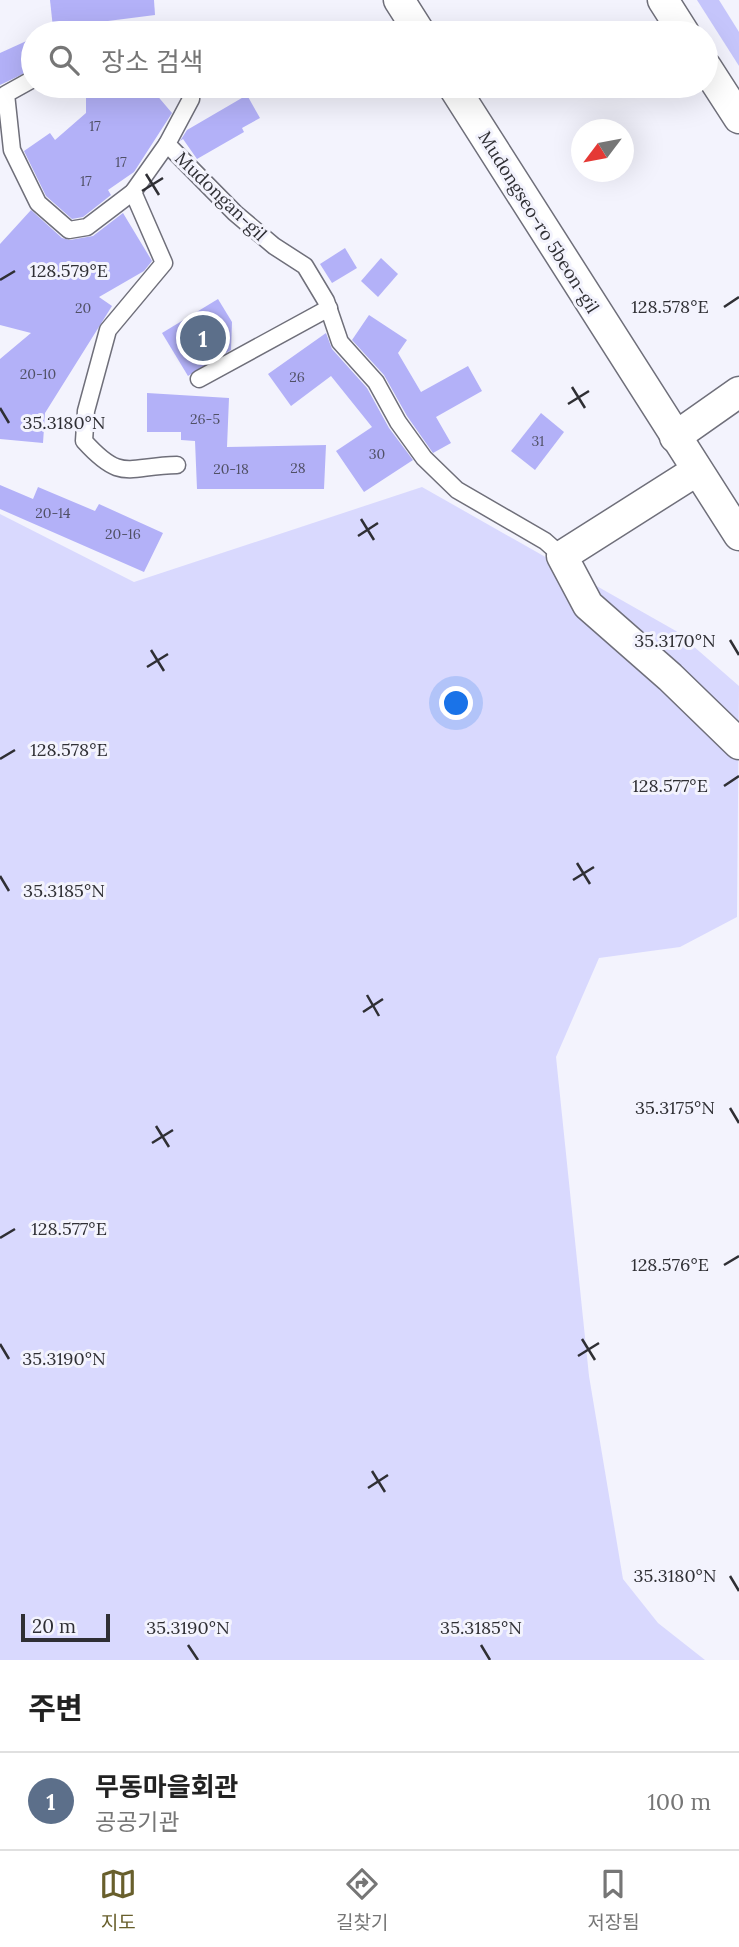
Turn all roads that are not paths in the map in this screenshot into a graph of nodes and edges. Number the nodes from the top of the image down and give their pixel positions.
1 (399, 0) edge
2 (663, 0) edge
3 (412, 21) edge
4 (676, 21) edge
5 (21, 85) edge
6 (718, 86) edge
7 (3, 93) edge
8 (191, 98) edge
9 (461, 98) edge
10 (739, 118) edge
11 (167, 144) junction
12 (133, 191) junction
13 (329, 308) junction
14 (200, 379) dead end
15 (739, 392) edge
16 (675, 437) junction
17 (177, 465) dead end
18 (696, 471) junction
19 (739, 535) edge
20 (562, 556) junction
21 (739, 744) edge

1 - 3 street
2 - 4 street
5 - 7 lane, Mudongan-gil
6 - 10 street
7 - 12 lane, Mudongan-gil
8 - 11 lane, Mudongan-gil
9 - 16 street, Mudongseo-ro 5beon-gil
11 - 12 lane, Mudongan-gil
11 - 13 lane, Mudongan-gil
12 - 17 lane
13 - 14 lane
13 - 20 lane, Mudongan-gil
15 - 16 street
16 - 18 street, Mudongseo-ro 5beon-gil
18 - 19 street, Mudongseo-ro 5beon-gil
18 - 20 street
20 - 21 street, Mudongan-gil

